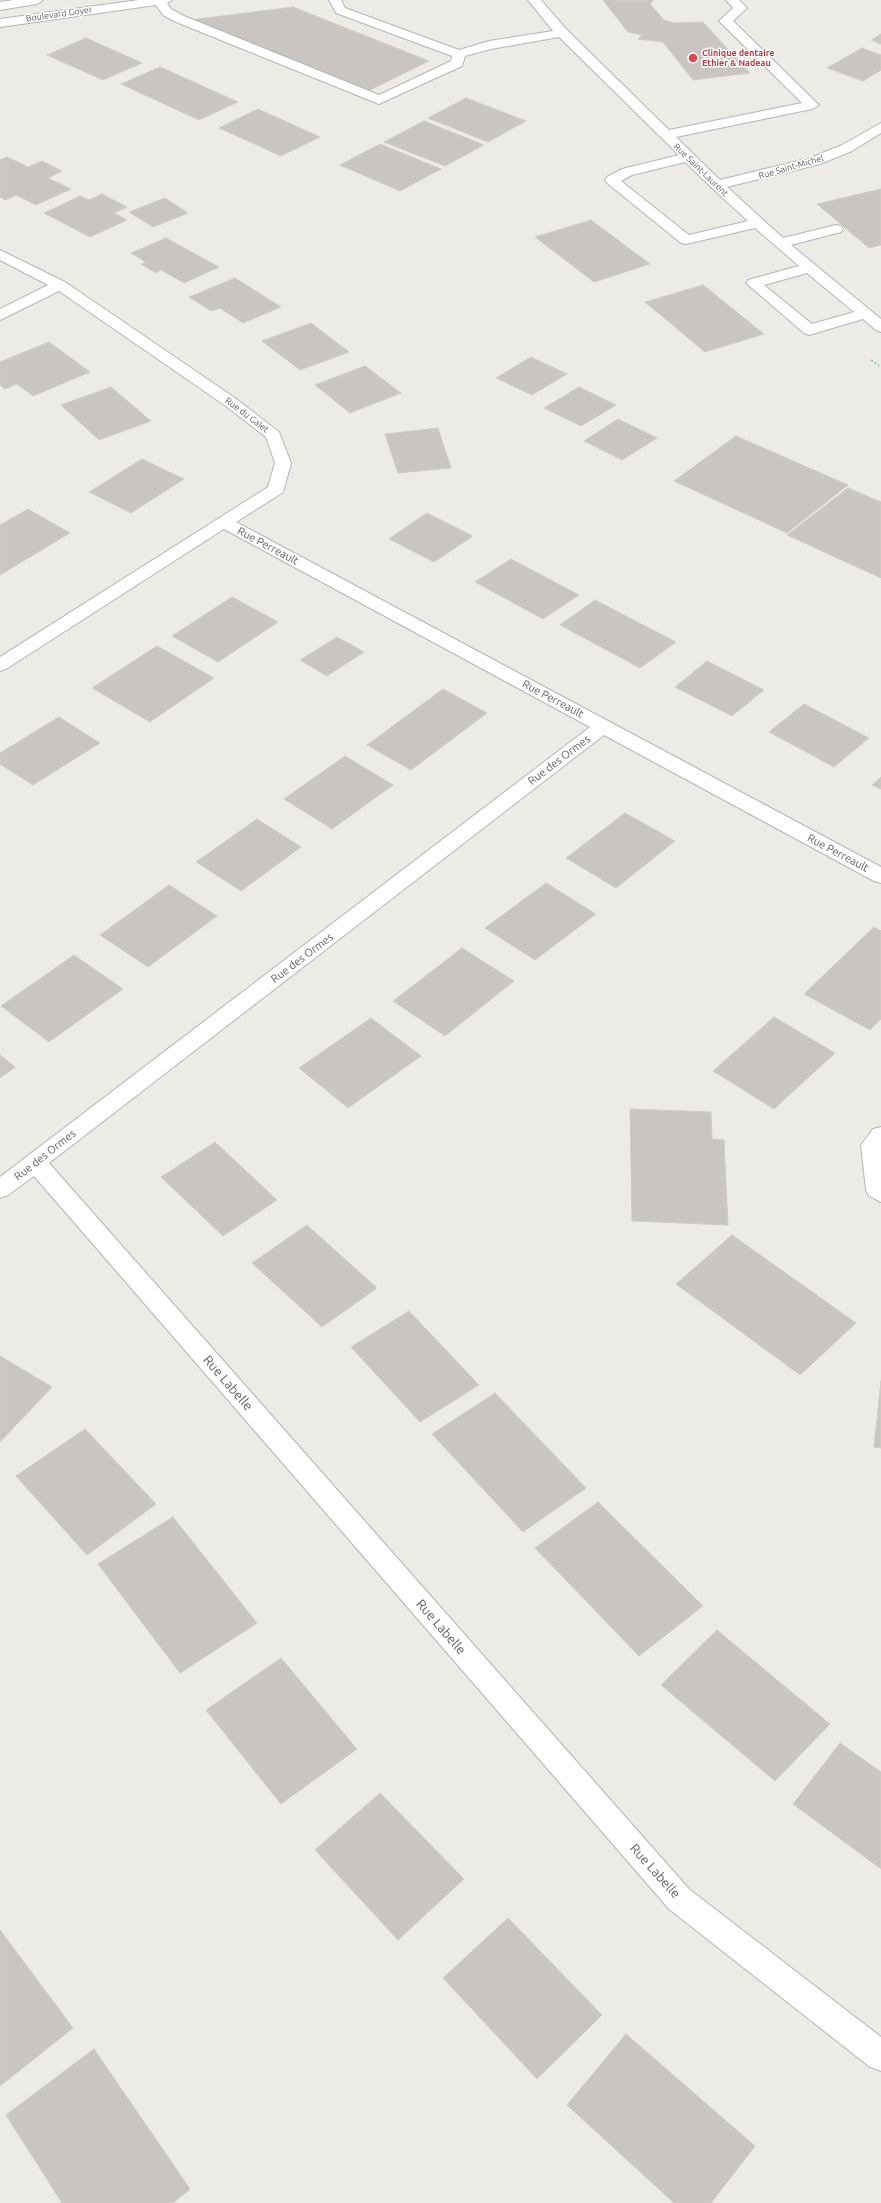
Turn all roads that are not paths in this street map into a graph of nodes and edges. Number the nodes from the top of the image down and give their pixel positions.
1 (37, 0) edge
2 (163, 0) edge
3 (335, 0) edge
4 (534, 0) edge
5 (732, 0) edge
6 (0, 6) edge
7 (0, 23) edge
8 (562, 33) junction
9 (459, 54) junction
10 (881, 128) edge
11 (665, 135) junction
12 (688, 157) junction
13 (717, 186) junction
14 (758, 223) junction
15 (836, 229) dead end
16 (780, 243) junction
17 (0, 254) edge
18 (810, 268) junction
19 (60, 285) junction
20 (0, 315) edge
21 (876, 321) edge
22 (225, 522) junction
23 (0, 665) edge
24 (604, 726) junction
25 (881, 876) edge
26 (881, 1135) edge
27 (35, 1162) junction
28 (0, 1189) edge
29 (881, 1193) edge
30 (881, 2056) edge

1 - 6 street, Boulevard Goyer
2 - 7 street, Boulevard Goyer
2 - 9 street
3 - 9 street
4 - 8 street, Rue Saint-Laurent
5 - 11 street
8 - 9 street
8 - 11 street, Rue Saint-Laurent
10 - 13 street, Rue Saint-Michel
11 - 12 street, Rue Saint-Laurent
12 - 13 street, Rue Saint-Laurent
12 - 14 street
13 - 14 street, Rue Saint-Laurent
14 - 16 street, Rue Saint-Laurent
15 - 16 street
16 - 18 street, Rue Saint-Laurent
17 - 19 street, Rue du Galet
18 - 21 street, Rue Saint-Laurent
18 - 21 street
19 - 20 street
19 - 22 street, Rue du Galet
22 - 23 street, Rue du Galet
22 - 24 street, Rue Perreault
24 - 25 street, Rue Perreault
24 - 27 street, Rue des Ormes
26 - 29 street
27 - 28 street, Rue des Ormes
27 - 30 street, Rue Labelle

